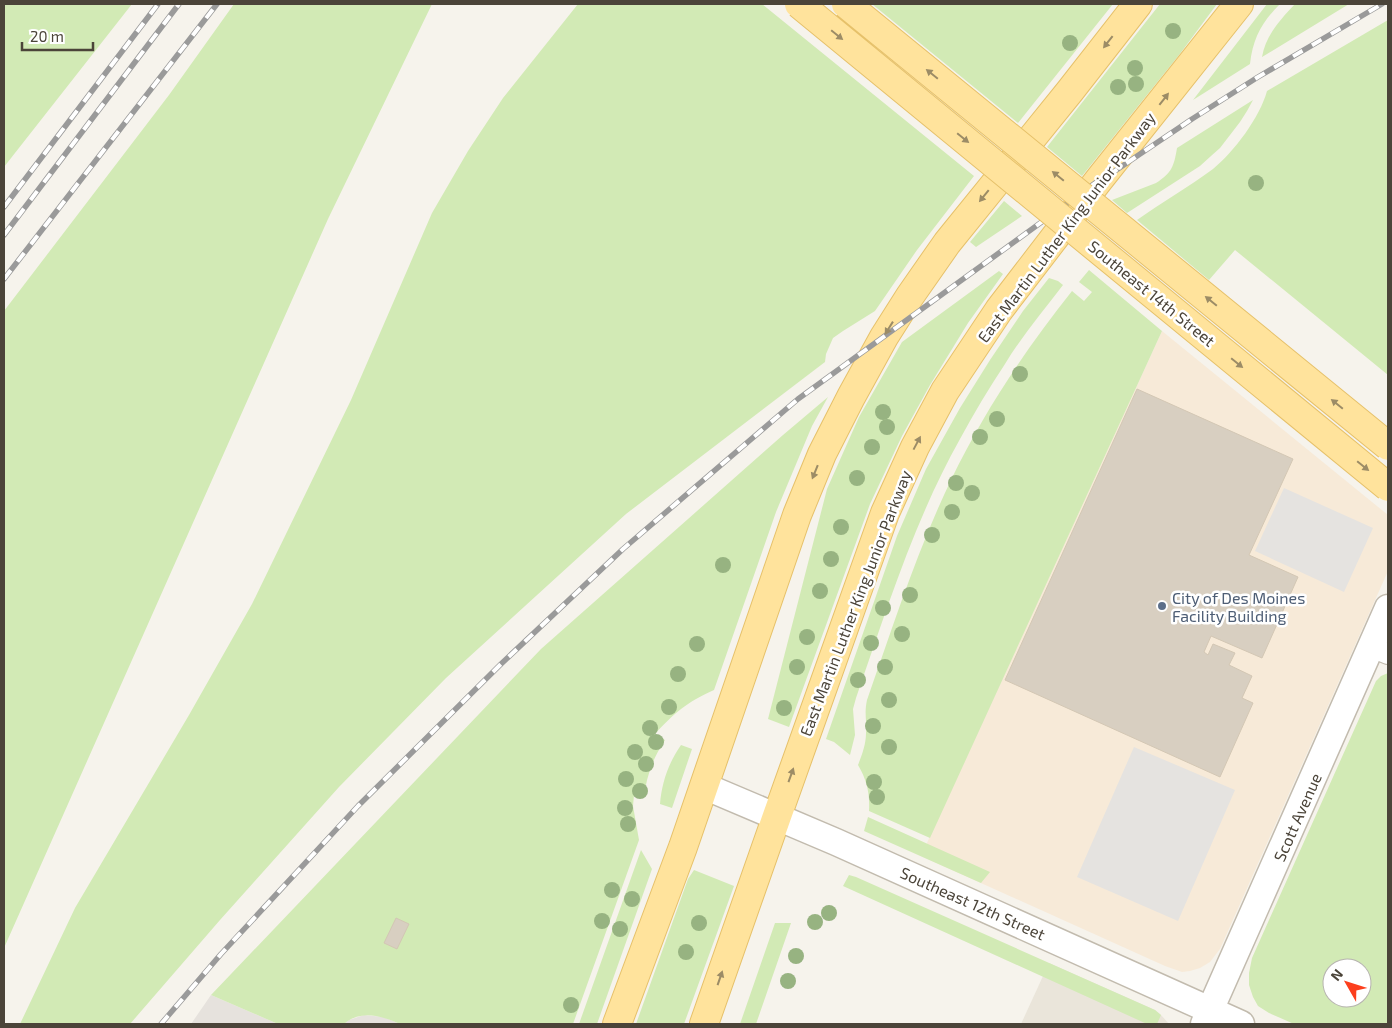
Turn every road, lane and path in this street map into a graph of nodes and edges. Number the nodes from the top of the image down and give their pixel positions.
1 (799, 4) edge
2 (846, 4) edge
3 (1138, 4) edge
4 (1239, 4) edge
5 (1388, 446) edge
6 (1388, 486) edge
7 (1388, 608) edge
8 (1380, 651) edge
9 (704, 786) junction
10 (776, 816) junction
11 (1207, 1017) edge
12 (618, 1024) edge
13 (704, 1024) edge
14 (1241, 1024) edge

1 -> 6 main road, Southeast 14th Street, bridge
5 -> 2 main road, Southeast 14th Street, bridge
3 -> 9 main road
10 -> 4 main road, East Martin Luther King Junior Parkway
7 - 8 street, Scott Avenue
8 - 11 street, Scott Avenue
9 - 10 street, Southeast 12th Street
9 - 12 main road
10 - 11 street, Southeast 12th Street
13 -> 10 main road, East Martin Luther King Junior Parkway
11 - 14 street, Southeast 12th Street

